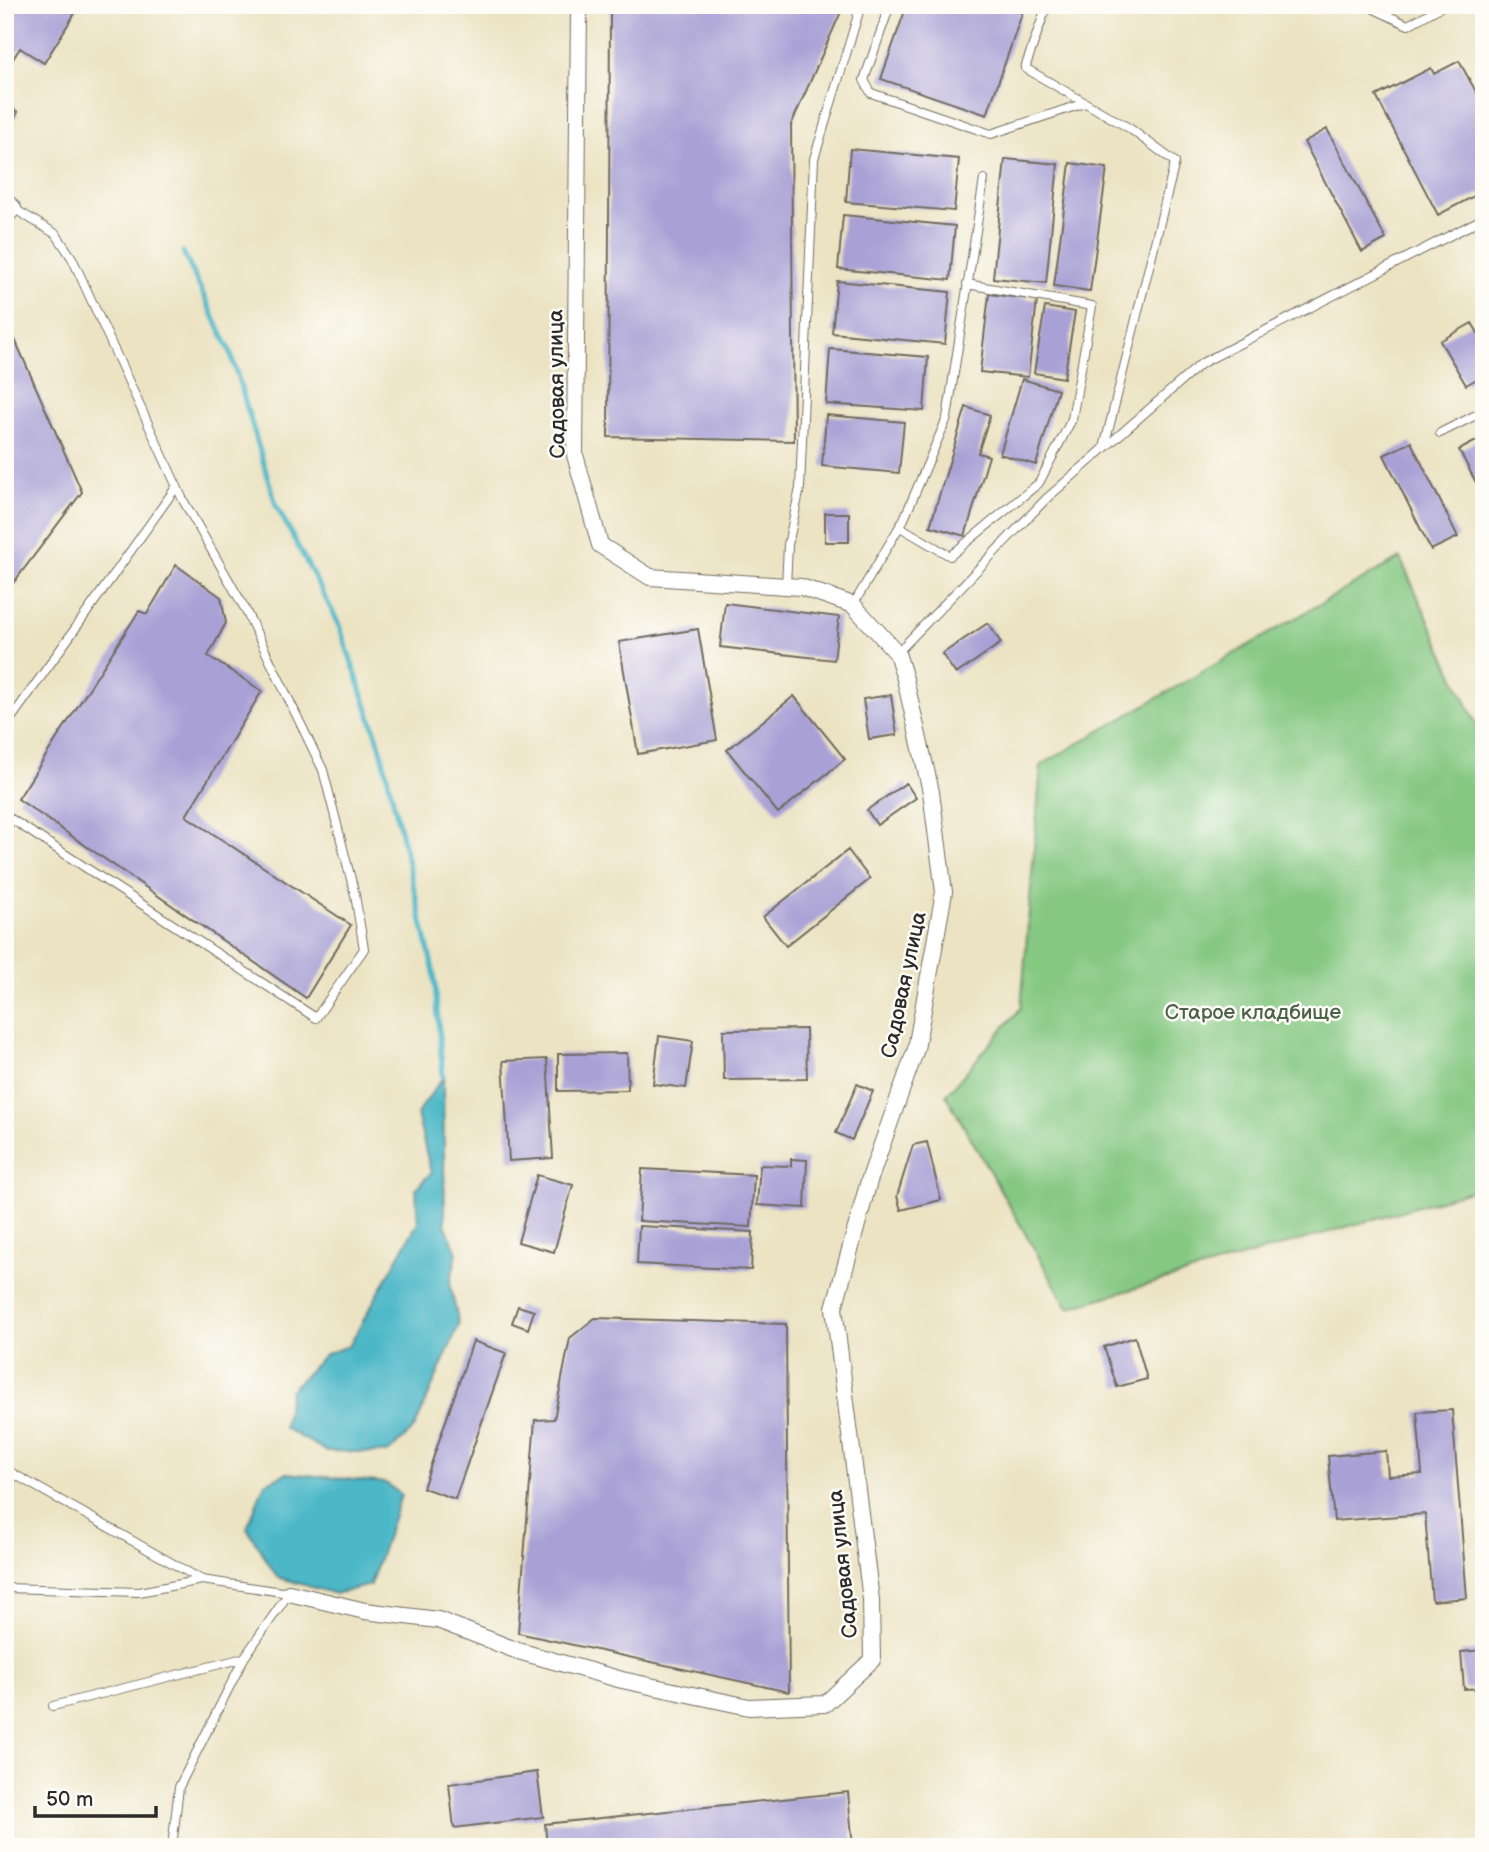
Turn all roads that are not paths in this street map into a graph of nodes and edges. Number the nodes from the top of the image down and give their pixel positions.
1 (579, 5) edge
2 (861, 5) edge
3 (890, 5) edge
4 (1047, 5) edge
5 (1372, 5) edge
6 (1444, 5) edge
7 (1085, 103) junction
8 (984, 179) dead end
9 (8, 209) edge
10 (1484, 218) edge
11 (967, 284) junction
12 (1484, 411) edge
13 (1440, 433) dead end
14 (1104, 448) junction
15 (177, 486) junction
16 (900, 527) junction
17 (786, 586) junction
18 (853, 605) junction
19 (897, 653) junction
20 (5, 727) edge
21 (5, 815) edge
22 (5, 1469) edge
23 (202, 1580) junction
24 (5, 1588) edge
25 (289, 1593) junction
26 (244, 1658) junction
27 (53, 1706) dead end
28 (172, 1847) edge

1 - 17 street, Садовая улица
2 - 17 lane
3 - 7 lane
4 - 7 lane
5 - 6 lane
7 - 14 lane
8 - 11 lane
9 - 15 lane
10 - 14 lane
11 - 16 lane
11 - 16 lane
12 - 13 lane
14 - 19 lane
15 - 20 lane
15 - 21 lane
16 - 18 lane
17 - 18 street, Садовая улица
18 - 19 street, Садовая улица
19 - 25 street, Садовая улица
22 - 23 lane
23 - 24 lane
23 - 25 lane
25 - 26 lane
26 - 27 lane
26 - 28 lane

